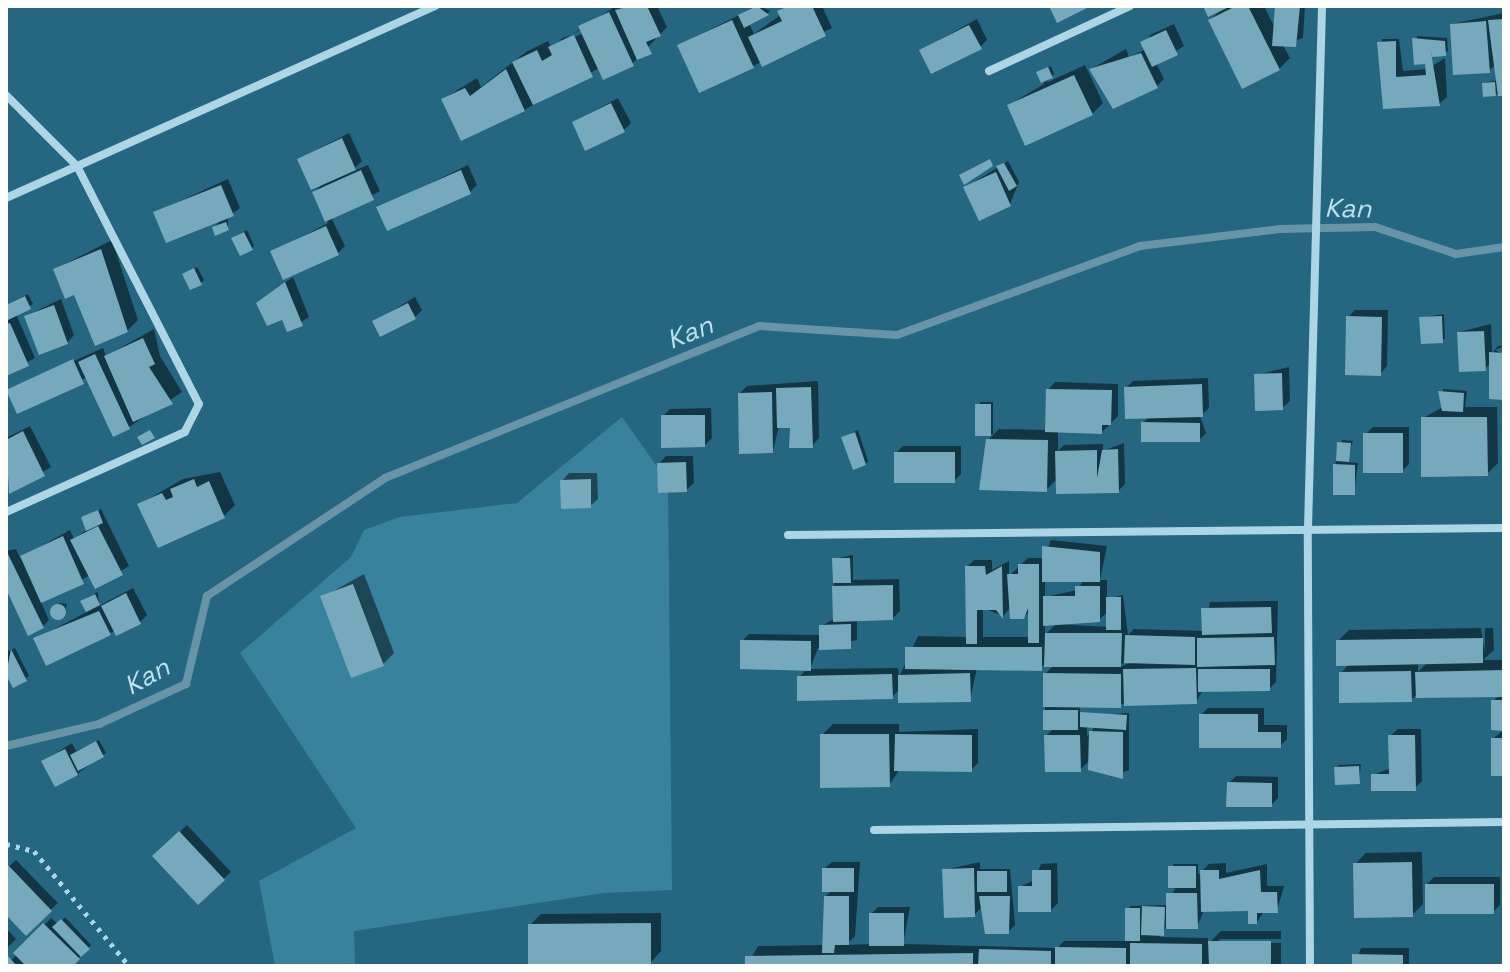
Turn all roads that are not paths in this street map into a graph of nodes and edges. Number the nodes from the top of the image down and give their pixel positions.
1 (436, 6) edge
2 (1130, 6) edge
3 (1322, 6) edge
4 (989, 71) dead end
5 (6, 95) edge
6 (77, 166) junction
7 (6, 198) edge
8 (6, 512) edge
9 (1308, 528) junction
10 (1504, 528) edge
11 (788, 535) dead end
12 (1504, 822) edge
13 (1309, 826) junction
14 (874, 830) dead end
15 (1310, 966) edge

1 - 6 street
2 - 4 street
3 - 9 street
5 - 6 street
6 - 7 street
6 - 8 street
9 - 10 street
9 - 11 street
9 - 13 street
12 - 13 street
13 - 14 street
13 - 15 street

